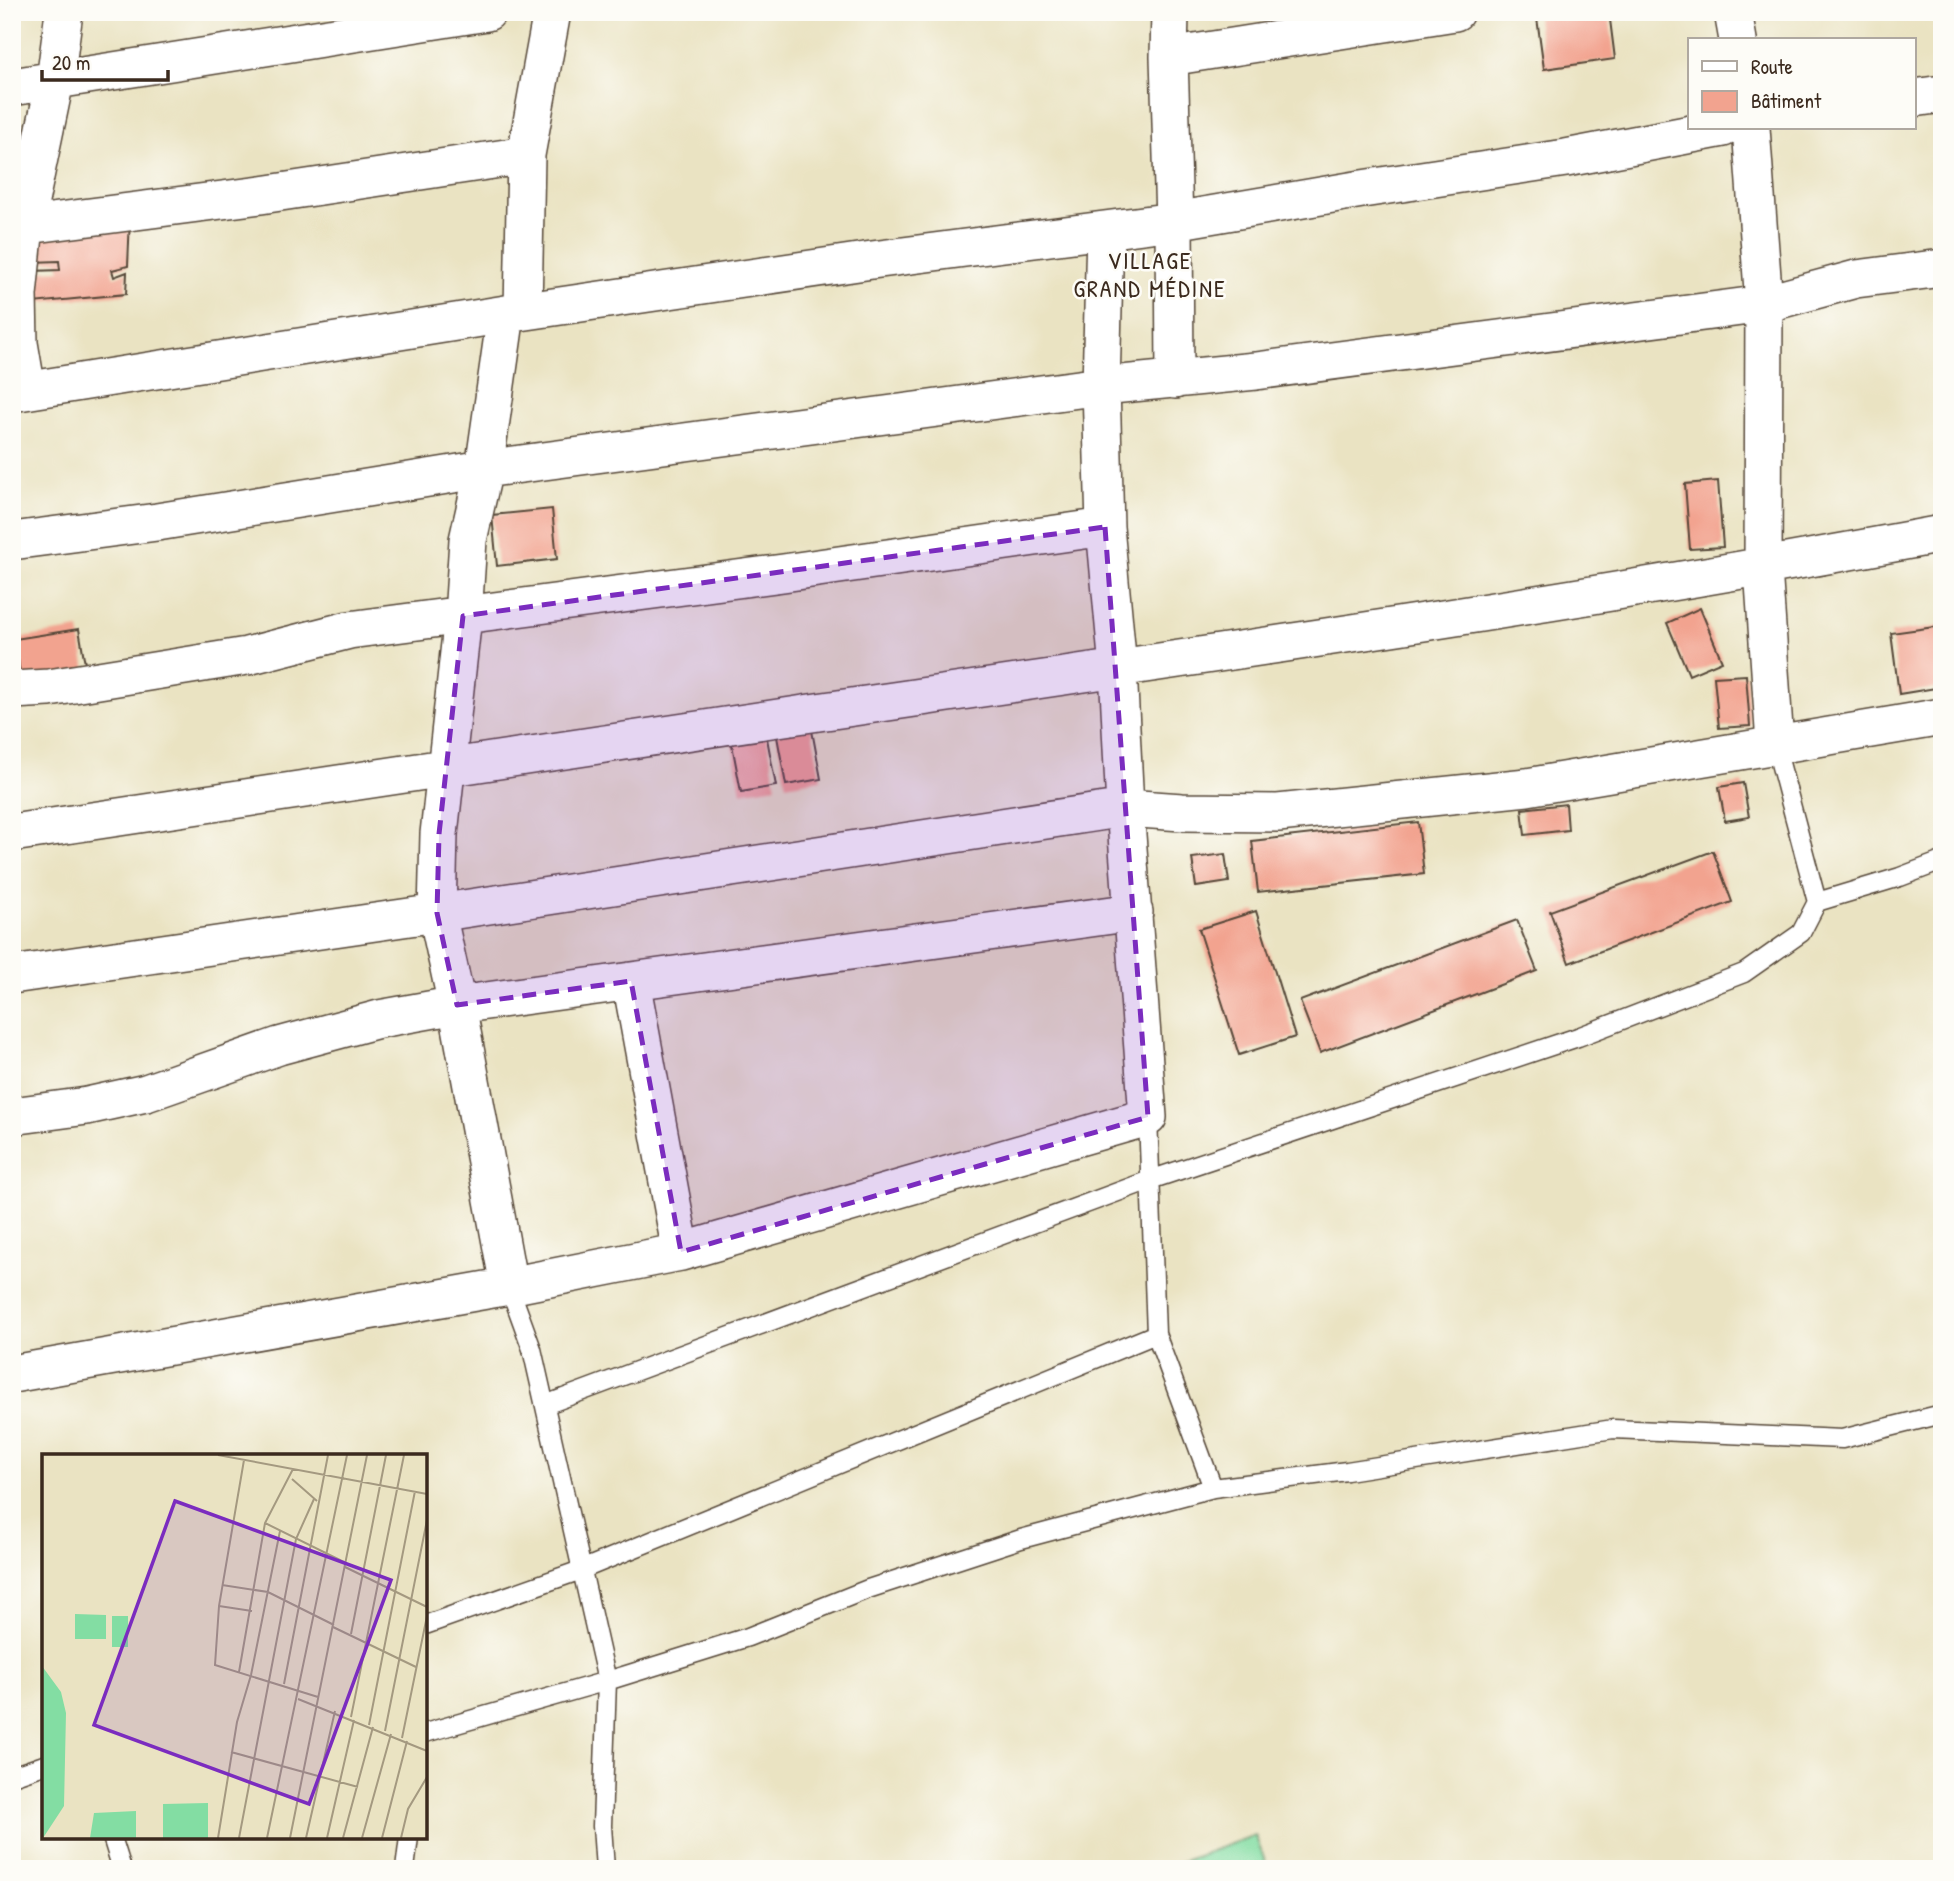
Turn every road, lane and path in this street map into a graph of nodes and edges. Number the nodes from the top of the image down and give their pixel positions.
1 (64, 12) edge
2 (487, 12) edge
3 (552, 12) edge
4 (1170, 12) edge
5 (1455, 12) edge
6 (1733, 12) edge
7 (1738, 38) edge
8 (1168, 57) junction
9 (55, 81) junction
10 (12, 88) edge
11 (1942, 94) edge
12 (1916, 98) edge
13 (1713, 130) edge
14 (1751, 130) edge
15 (526, 155) junction
16 (1174, 221) junction
17 (19, 226) edge
18 (1105, 231) junction
19 (1942, 268) edge
20 (1764, 304) junction
21 (515, 313) junction
22 (1175, 380) junction
23 (1101, 386) junction
24 (19, 391) edge
25 (484, 469) junction
26 (1105, 527) junction
27 (1942, 534) edge
28 (12, 541) edge
29 (1763, 568) junction
30 (463, 616) junction
31 (1118, 668) junction
32 (12, 690) edge
33 (1942, 717) edge
34 (1775, 744) junction
35 (447, 765) junction
36 (1125, 808) junction
37 (12, 833) edge
38 (1942, 861) edge
39 (1817, 902) junction
40 (1134, 912) junction
41 (437, 913) junction
42 (12, 975) edge
43 (631, 981) junction
44 (457, 1004) junction
45 (12, 1116) edge
46 (1148, 1117) junction
47 (1150, 1180) junction
48 (681, 1252) junction
49 (509, 1286) junction
50 (1156, 1334) junction
51 (12, 1374) edge
52 (545, 1405) junction
53 (1942, 1414) edge
54 (1213, 1488) junction
55 (581, 1570) junction
56 (427, 1624) edge
57 (607, 1681) junction
58 (427, 1731) edge
59 (42, 1766) edge
60 (12, 1776) edge
61 (113, 1839) edge
62 (409, 1839) edge
63 (122, 1869) edge
64 (405, 1869) edge
65 (605, 1869) edge

1 - 9 street
2 - 9 street
3 - 15 street
4 - 8 street
5 - 8 street
6 - 7 street
8 - 16 street
9 - 10 street
9 - 17 street
11 - 12 street
13 - 16 street
14 - 20 street
15 - 17 street
15 - 21 street
16 - 18 street
16 - 22 street
17 - 24 street
18 - 21 street
18 - 23 street
19 - 20 street
20 - 22 street
20 - 29 street
21 - 24 street
21 - 25 street
22 - 23 street
23 - 25 street
23 - 26 street
25 - 28 street
25 - 30 street
26 - 30 street
26 - 31 street
27 - 29 street
29 - 31 street
29 - 34 street
30 - 32 street
30 - 35 street
31 - 35 street
31 - 36 street
33 - 34 street
34 - 36 street
34 - 39 lane
35 - 37 street
35 - 41 street
36 - 40 street
36 - 41 street
38 - 39 lane
39 - 47 lane
40 - 43 street
40 - 46 street
41 - 42 street
41 - 44 street
43 - 44 street
43 - 48 street
44 - 45 street
44 - 49 street
46 - 47 lane
46 - 48 street
47 - 50 lane
47 - 52 lane
48 - 49 street
49 - 51 street
49 - 52 lane
50 - 54 lane
50 - 55 lane
52 - 55 lane
53 - 54 lane
54 - 57 lane
55 - 56 lane
55 - 57 lane
57 - 58 lane
57 - 65 lane
59 - 60 lane
61 - 63 lane
62 - 64 lane

